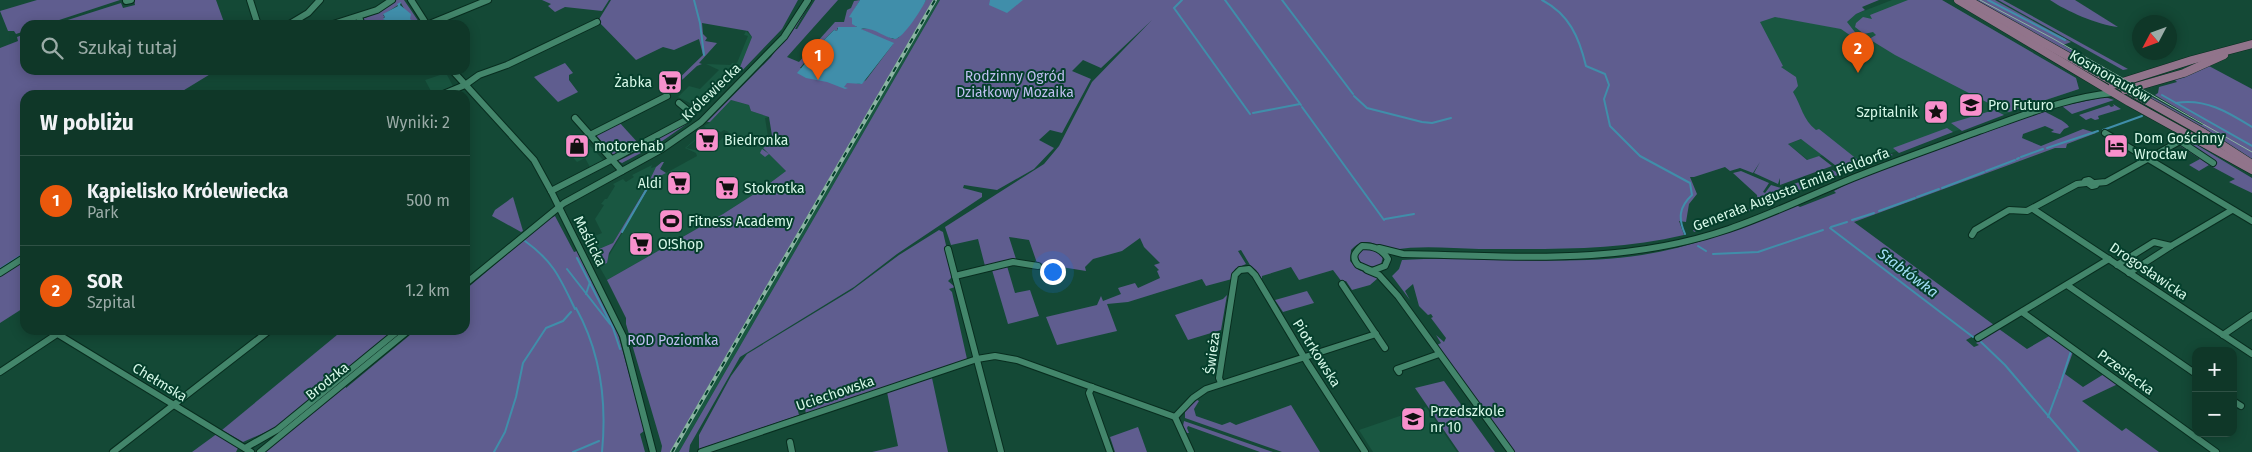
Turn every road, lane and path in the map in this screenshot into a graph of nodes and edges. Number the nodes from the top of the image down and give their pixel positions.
1 (250, 0) edge
2 (320, 0) edge
3 (392, 0) edge
4 (411, 0) edge
5 (488, 0) edge
6 (808, 0) edge
7 (1958, 0) edge
8 (1968, 0) edge
9 (359, 17) junction
10 (256, 20) edge
11 (296, 20) edge
12 (348, 20) edge
13 (360, 20) edge
14 (424, 20) edge
15 (439, 20) edge
16 (597, 22) dead end
17 (2252, 44) edge
18 (2230, 52) junction
19 (456, 75) edge
20 (2116, 84) junction
21 (465, 86) junction
22 (2104, 88) junction
23 (454, 90) edge
24 (469, 90) edge
25 (2127, 90) junction
26 (470, 91) edge
27 (2113, 93) junction
28 (2090, 95) junction
29 (667, 96) dead end
30 (679, 103) dead end
31 (575, 118) dead end
32 (2104, 133) dead end
33 (590, 135) junction
34 (2186, 137) dead end
35 (2180, 141) junction
36 (2147, 158) junction
37 (610, 160) junction
38 (2213, 163) dead end
39 (2252, 164) edge
40 (2252, 170) edge
41 (622, 171) junction
42 (551, 191) junction
43 (559, 207) junction
44 (2033, 208) junction
45 (2232, 210) junction
46 (2252, 222) edge
47 (1972, 235) dead end
48 (2172, 246) junction
49 (1379, 248) junction
50 (948, 249) dead end
51 (1432, 255) junction
52 (2109, 259) junction
53 (20, 260) edge
54 (1386, 264) junction
55 (2118, 265) junction
56 (1038, 266) dead end
57 (1248, 269) joint
58 (1367, 270) junction
59 (0, 273) edge
60 (2130, 273) junction
61 (956, 276) junction
62 (470, 279) edge
63 (1342, 284) dead end
64 (2067, 285) junction
65 (1398, 296) junction
66 (2022, 312) junction
67 (2252, 315) edge
68 (1376, 334) junction
69 (56, 335) edge
70 (65, 335) edge
71 (264, 335) edge
72 (393, 335) edge
73 (403, 335) edge
74 (2223, 335) junction
75 (1978, 338) dead end
76 (1385, 348) dead end
77 (1439, 354) junction
78 (2252, 354) edge
79 (1304, 357) junction
80 (977, 359) junction
81 (2192, 371) edge
82 (0, 372) edge
83 (1399, 372) dead end
84 (1221, 384) junction
85 (1092, 387) junction
86 (2237, 403) edge
87 (174, 405) junction
88 (2242, 406) dead end
89 (1175, 417) junction
90 (790, 442) dead end
91 (248, 450) edge
92 (113, 452) edge
93 (260, 452) edge
94 (653, 452) edge
95 (701, 452) edge
96 (792, 452) edge
97 (1001, 452) edge
98 (1110, 452) edge
99 (1191, 452) edge
100 (1365, 452) edge
101 (1511, 452) edge
102 (2216, 452) edge

1 - 10 street
2 - 11 street
3 - 9 street
4 - 14 street
5 - 15 street
6 - 41 street, Królewiecka
7 - 22 main road, Kosmonautów
8 - 20 main road, Kosmonautów
9 - 12 street
9 - 13 street
16 - 21 street
17 - 18 main road
18 - 20 main road
18 - 25 main road
19 - 21 street, Maślicka
20 - 22 main road
20 - 25 main road, Kosmonautów
21 - 23 street
21 - 24 street, Maślicka
22 - 27 main road, Kosmonautów
22 - 28 street, Generała Augusta Emila Fieldorfa
25 - 27 main road
25 - 39 main road, Kosmonautów
26 - 42 street, Maślicka
27 - 28 street, Generała Augusta Emila Fieldorfa
27 - 40 main road, Kosmonautów
28 - 51 street, Generała Augusta Emila Fieldorfa
29 - 33 street
30 - 37 street
31 - 33 street
32 - 36 street
33 - 37 street
34 - 35 street
35 - 36 street
35 - 38 street
36 - 44 street
36 - 45 street
37 - 41 street
37 - 42 street
41 - 43 street, Królewiecka
42 - 43 street, Maślicka
43 - 62 street
43 - 94 street, Maślicka
44 - 47 street
44 - 52 street, Drogosławicka
45 - 46 street
45 - 48 street
48 - 55 street
48 - 60 street
49 - 51 street, Generała Augusta Emila Fieldorfa
49 - 54 street
49 - 58 street
50 - 61 street
51 - 54 street, Generała Augusta Emila Fieldorfa
52 - 55 street, Drogosławicka
52 - 64 street
53 - 59 street
54 - 58 street
54 - 65 street
55 - 60 street, Drogosławicka
56 - 61 street
57 - 79 street, Piotrkowska
57 - 84 street, Świeża
58 - 65 street
60 - 74 street, Drogosławicka
61 - 80 street
63 - 68 street
64 - 66 street
64 - 81 street
65 - 77 street
66 - 75 street
66 - 102 street, Przesiecka
67 - 74 street
68 - 76 street
68 - 79 street
69 - 82 street
70 - 87 street, Chełmska
71 - 87 street
72 - 91 street
73 - 93 street, Brodzka
74 - 78 street, Drogosławicka
77 - 83 street
77 - 101 street
79 - 84 street
79 - 100 street, Piotrkowska
80 - 85 street, Uciechowska
80 - 95 street, Uciechowska
80 - 97 street
84 - 89 street, Świeża
85 - 89 street, Uciechowska
85 - 98 street
86 - 88 street
87 - 91 street, Chełmska
87 - 92 street
89 - 99 street
90 - 96 street

